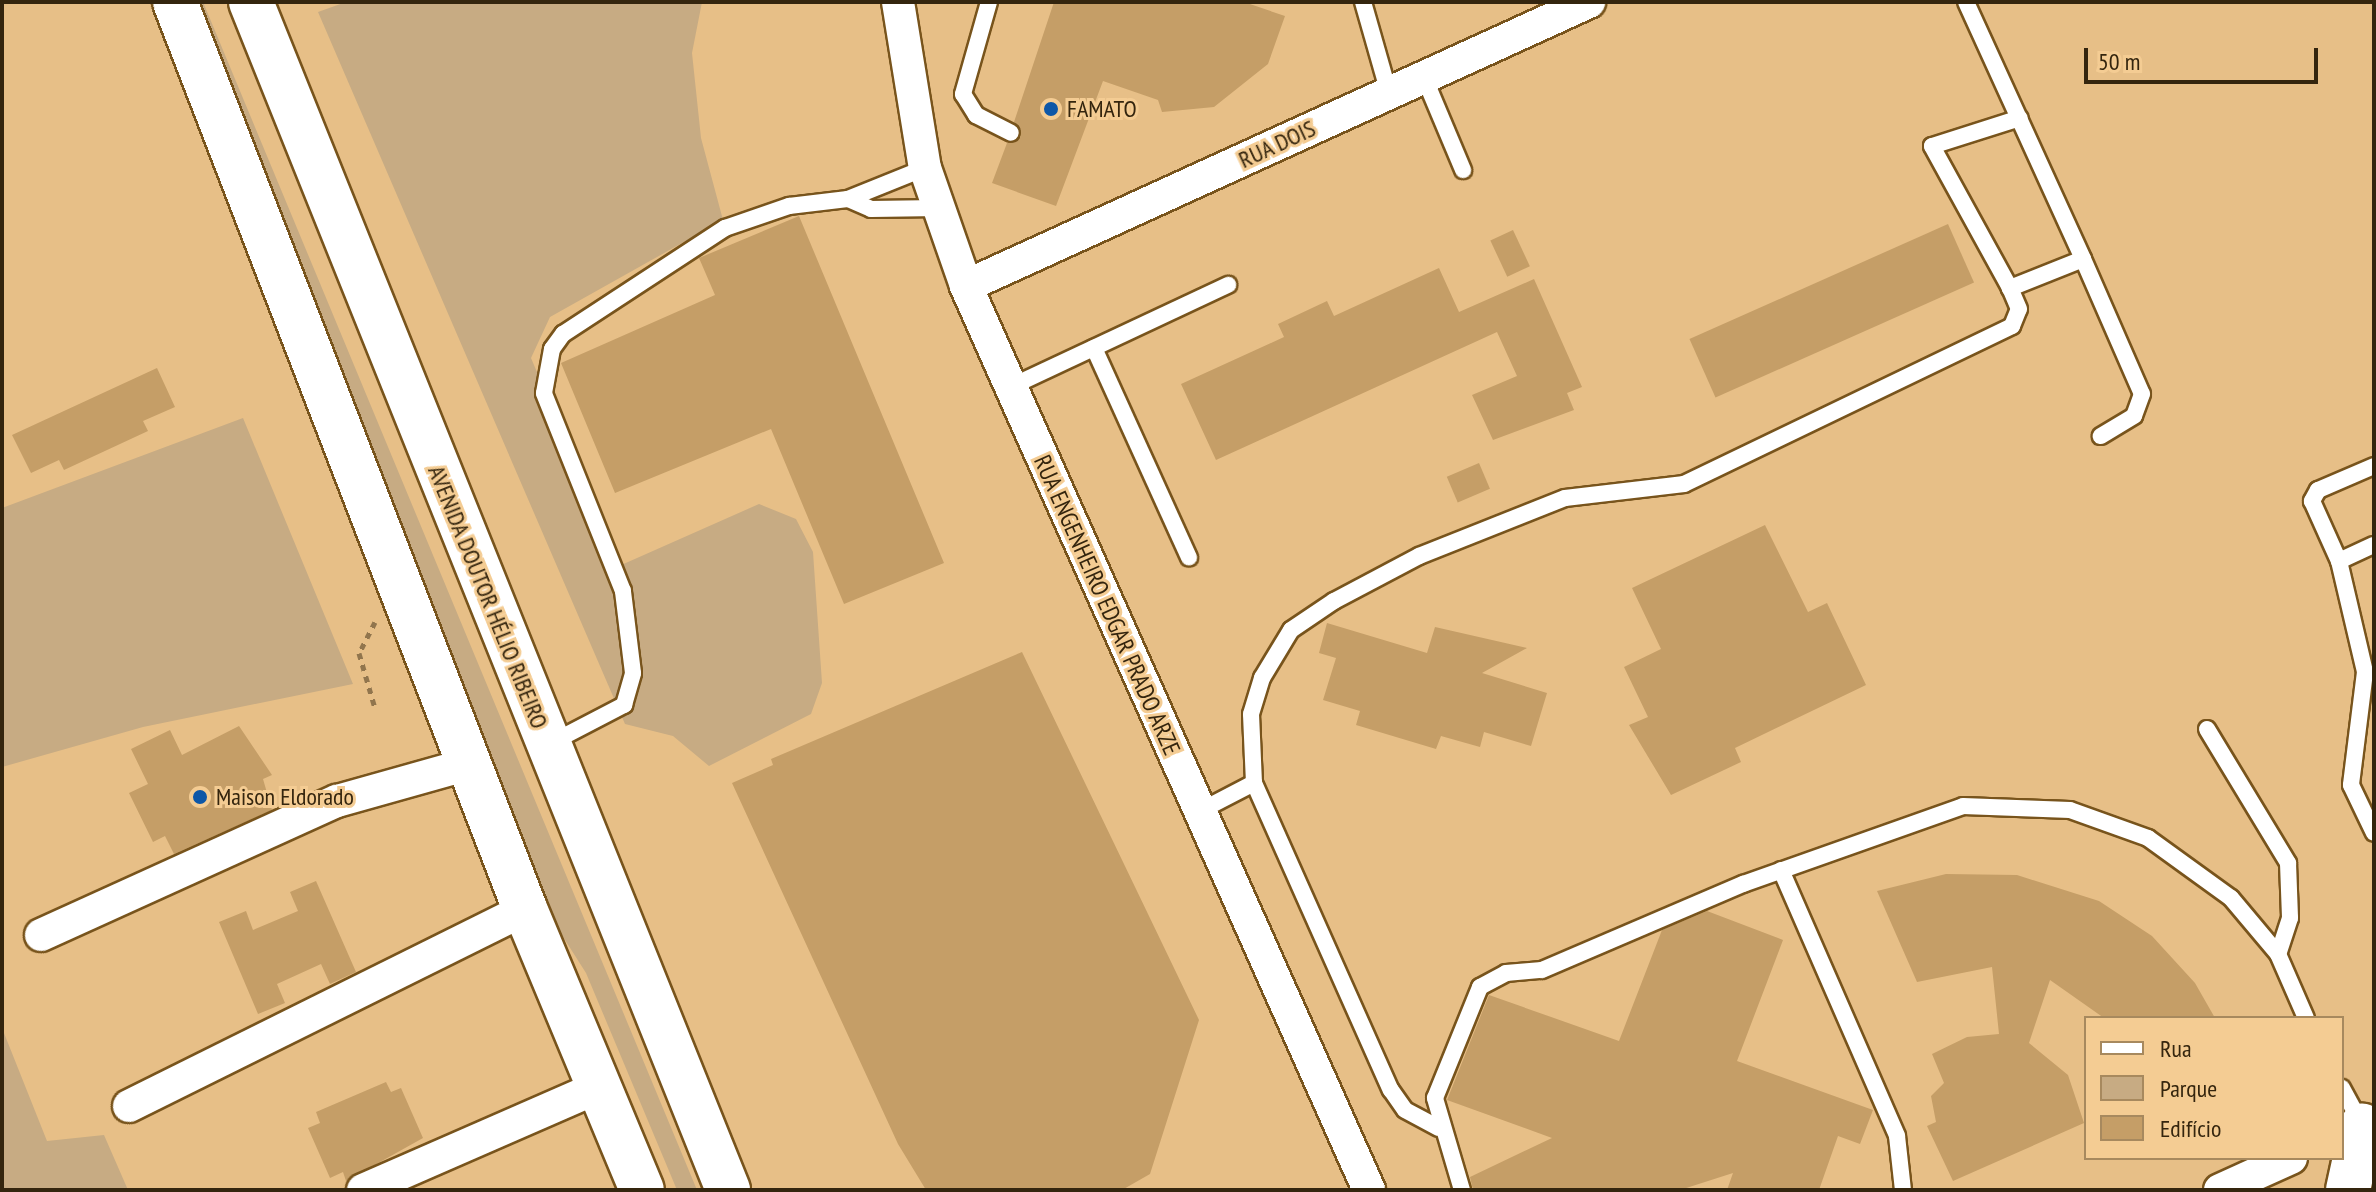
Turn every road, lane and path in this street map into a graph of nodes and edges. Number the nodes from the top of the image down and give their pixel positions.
1 (175, 2) edge
2 (251, 2) edge
3 (898, 2) edge
4 (989, 2) edge
5 (1363, 2) edge
6 (1589, 2) edge
7 (1966, 2) edge
8 (1424, 77) junction
9 (1389, 93) junction
10 (2020, 118) junction
11 (1011, 133) dead end
12 (925, 168) junction
13 (1463, 170) dead end
14 (848, 199) junction
15 (939, 208) junction
16 (2083, 259) junction
17 (1228, 285) dead end
18 (966, 286) junction
19 (2010, 288) junction
20 (1094, 348) junction
21 (1010, 387) junction
22 (2101, 436) dead end
23 (2374, 466) edge
24 (2374, 545) edge
25 (1189, 557) dead end
26 (2339, 561) junction
27 (381, 615) dead end
28 (2365, 672) junction
29 (2374, 689) edge
30 (375, 708) dead end
31 (2207, 729) dead end
32 (547, 745) junction
33 (472, 763) junction
34 (1254, 783) junction
35 (1200, 811) junction
36 (2372, 819) edge
37 (1781, 870) junction
38 (525, 909) junction
39 (41, 935) dead end
40 (2278, 954) junction
41 (2305, 1016) edge
42 (2344, 1093) edge
43 (604, 1094) junction
44 (129, 1106) dead end
45 (2359, 1127) edge
46 (1439, 1128) junction
47 (2287, 1160) edge
48 (363, 1190) edge
49 (415, 1190) edge
50 (642, 1190) edge
51 (728, 1190) edge
52 (1369, 1190) edge
53 (1462, 1190) edge
54 (1903, 1190) edge
55 (2220, 1190) edge
56 (2348, 1190) edge

1 - 33 main road
2 - 32 main road, AVENIDA DOUTOR HÉLIO RIBEIRO
3 - 12 street, RUA ENGENHEIRO EDGAR PRADO ARZE
4 - 11 lane
5 - 9 lane
6 - 8 street, RUA DOIS
7 - 10 lane
8 - 9 street, RUA DOIS
8 - 13 lane
9 - 18 street, RUA DOIS
10 - 16 lane
10 - 19 lane
12 - 14 lane
12 - 15 street, RUA ENGENHEIRO EDGAR PRADO ARZE
14 - 15 lane
14 - 32 lane
15 - 18 street, RUA ENGENHEIRO EDGAR PRADO ARZE
16 - 19 lane
16 - 22 lane
17 - 20 lane
18 - 21 street, RUA ENGENHEIRO EDGAR PRADO ARZE
19 - 34 lane
20 - 21 lane
20 - 25 lane
21 - 35 street, RUA ENGENHEIRO EDGAR PRADO ARZE
23 - 26 lane
24 - 26 lane
26 - 28 lane
27 - 30 path
28 - 29 lane
28 - 36 lane
31 - 40 lane
32 - 51 main road, AVENIDA DOUTOR HÉLIO RIBEIRO
33 - 38 main road
33 - 39 street
34 - 35 lane
34 - 46 lane
35 - 52 street, RUA ENGENHEIRO EDGAR PRADO ARZE
37 - 40 lane
37 - 46 lane
37 - 54 lane
38 - 43 main road
38 - 44 street
40 - 41 lane
42 - 45 lane
43 - 48 street
43 - 49 street
43 - 50 main road
45 - 56 main road
46 - 53 lane
47 - 55 street

